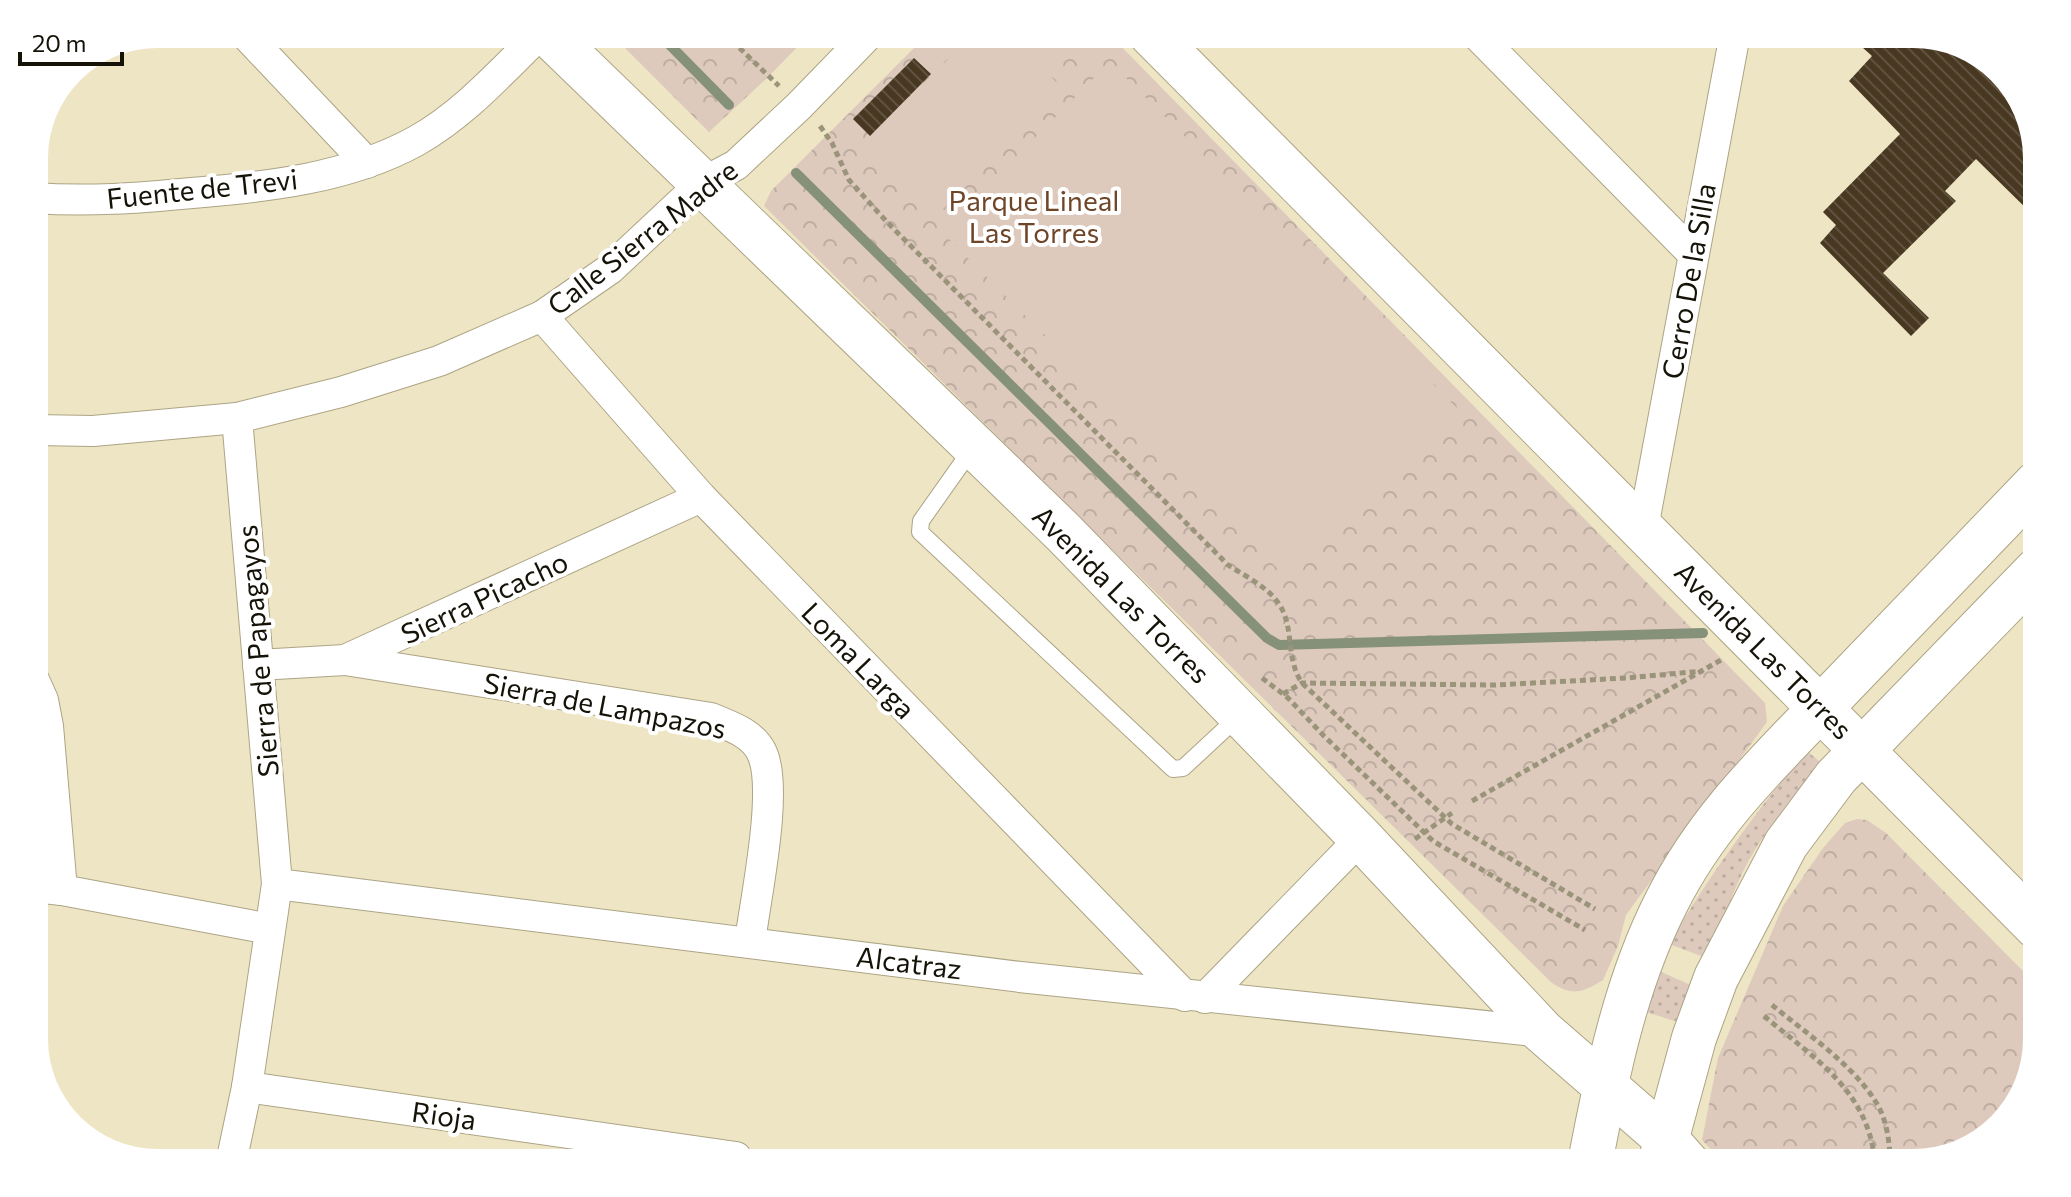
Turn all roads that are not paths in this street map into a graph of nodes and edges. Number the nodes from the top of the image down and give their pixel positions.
1 (258, 48) edge
2 (526, 48) edge
3 (562, 48) edge
4 (855, 48) edge
5 (1165, 48) edge
6 (1490, 48) edge
7 (1732, 48) edge
8 (367, 163) junction
9 (702, 183) junction
10 (48, 198) edge
11 (1692, 253) junction
12 (542, 316) junction
13 (237, 418) junction
14 (48, 430) edge
15 (974, 446) junction
16 (701, 497) junction
17 (2023, 498) edge
18 (1643, 528) junction
19 (2023, 584) edge
20 (345, 660) junction
21 (258, 665) junction
22 (1820, 708) junction
23 (1240, 714) junction
24 (48, 726) edge
25 (1862, 749) junction
26 (1361, 838) junction
27 (277, 884) junction
28 (48, 889) edge
29 (2023, 913) edge
30 (270, 929) junction
31 (750, 942) junction
32 (1195, 997) junction
33 (1543, 1032) junction
34 (247, 1087) junction
35 (1605, 1088) junction
36 (234, 1149) edge
37 (680, 1149) edge
38 (1593, 1149) edge
39 (1665, 1149) edge
40 (1672, 1149) edge

1 - 8 street
2 - 8 street, Fuente de Trevi
3 - 9 street, Avenida Las Torres
4 - 9 street, Calle Sierra Madre
5 - 18 street, Avenida Las Torres
6 - 11 street
7 - 11 street, Cerro De la Silla
8 - 10 street, Fuente de Trevi
9 - 12 street, Calle Sierra Madre
9 - 15 street, Avenida Las Torres
11 - 18 street, Cerro De la Silla
12 - 13 street, Calle Sierra Madre
12 - 16 street, Loma Larga
13 - 14 street, Calle Sierra Madre
13 - 21 street, Sierra de Papagayos
15 - 23 street, Avenida Las Torres
15 - 23 lane
16 - 20 street, Sierra Picacho
16 - 32 street, Loma Larga
17 - 22 street
18 - 22 street, Avenida Las Torres
19 - 25 street
20 - 21 street, Sierra Picacho
20 - 31 street, Sierra de Lampazos
21 - 27 street, Sierra de Papagayos
22 - 25 street, Avenida Las Torres
22 - 35 street
23 - 26 street, Avenida Las Torres
24 - 28 street
25 - 29 street, Avenida Las Torres
25 - 40 street
26 - 32 street
26 - 33 street, Avenida Las Torres
27 - 30 street, Sierra de Papagayos
27 - 31 street, Alcatraz
28 - 30 street
30 - 34 street, Sierra de Papagayos
31 - 32 street, Alcatraz
32 - 33 street, Alcatraz
33 - 35 street, Avenida Las Torres
34 - 36 street, Sierra de Papagayos
34 - 37 street, Rioja
35 - 38 street
35 - 39 street, Avenida Las Torres

